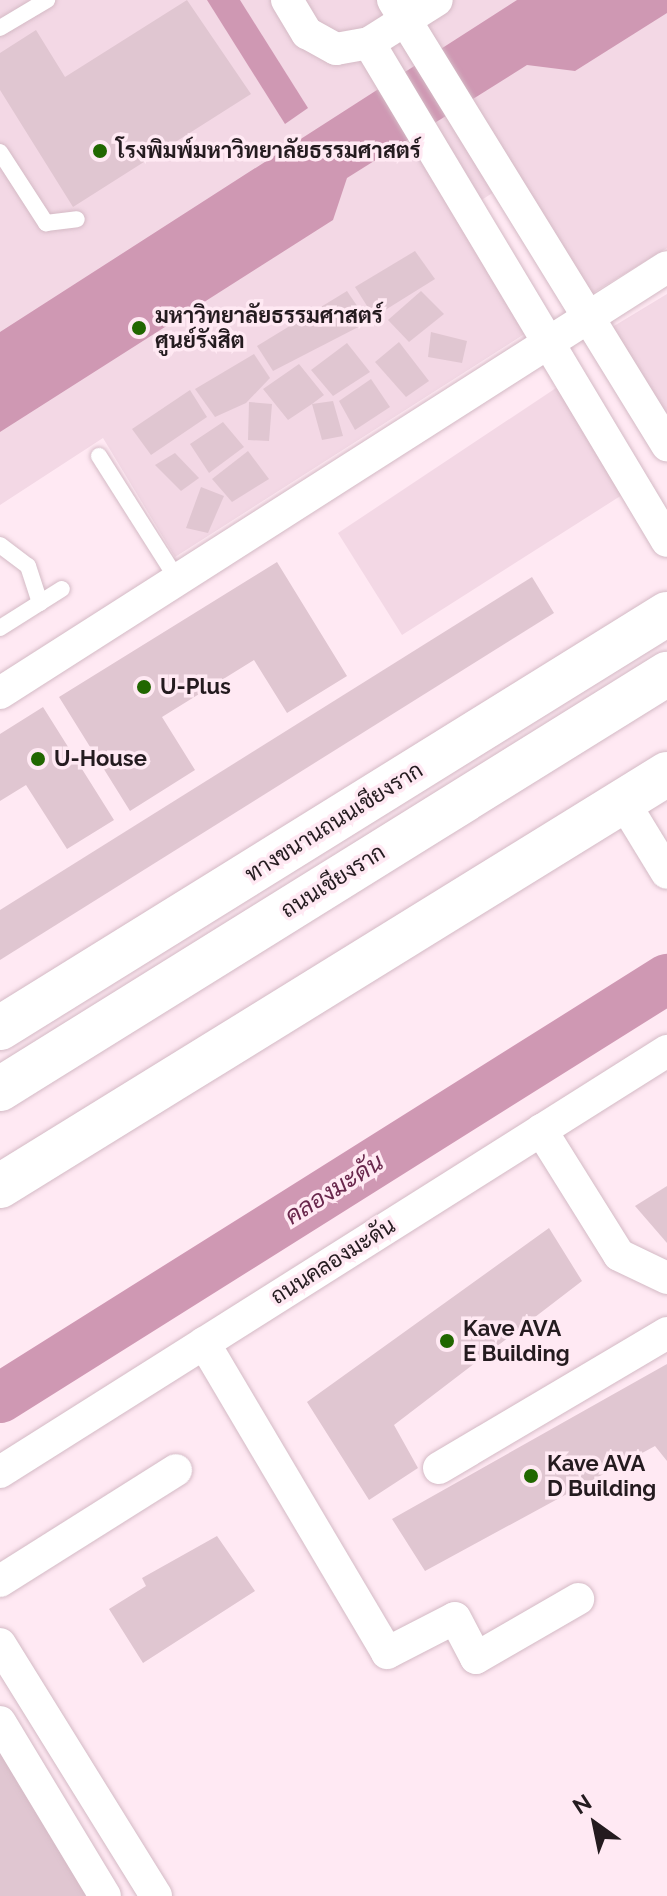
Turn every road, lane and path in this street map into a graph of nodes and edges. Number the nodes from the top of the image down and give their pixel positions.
1 (47, 0) edge
2 (287, 0) edge
3 (437, 0) edge
4 (404, 18) edge
5 (0, 28) edge
6 (374, 52) junction
7 (0, 152) edge
8 (77, 219) dead end
9 (667, 267) edge
10 (587, 316) junction
11 (551, 339) junction
12 (667, 445) edge
13 (99, 456) dead end
14 (667, 541) edge
15 (0, 545) edge
16 (177, 579) junction
17 (62, 589) dead end
18 (40, 603) junction
19 (667, 614) edge
20 (0, 628) edge
21 (667, 674) edge
22 (0, 693) edge
23 (667, 774) edge
24 (623, 801) junction
25 (667, 873) edge
26 (0, 1028) edge
27 (667, 1051) edge
28 (0, 1089) edge
29 (541, 1130) junction
30 (0, 1186) edge
31 (667, 1278) edge
32 (667, 1333) edge
33 (204, 1343) junction
34 (439, 1468) dead end
35 (176, 1470) dead end
36 (0, 1472) edge
37 (0, 1581) edge
38 (578, 1599) dead end
39 (0, 1644) edge
40 (0, 1722) edge
41 (105, 1896) edge
42 (156, 1896) edge

1 - 5 lane
2 - 6 street
3 - 4 street
4 - 6 street
4 - 10 street
6 - 11 street
7 - 8 lane
9 - 10 street
10 - 11 street
10 - 12 street
11 - 14 street
11 - 16 street
13 - 16 lane
15 - 18 lane
16 - 22 street
17 - 18 lane
18 - 20 lane
19 - 26 main road, ทางขนานถนนเชียงราก
21 - 28 main road, ถนนเชียงราก
23 - 24 main road
24 - 25 street
24 - 30 main road
27 - 29 street, ถนนคลองมะดัน
29 - 31 street
29 - 33 street, ถนนคลองมะดัน
32 - 34 street
33 - 36 street, ถนนคลองมะดัน
33 - 38 street
35 - 37 street
39 - 42 street
40 - 41 street

